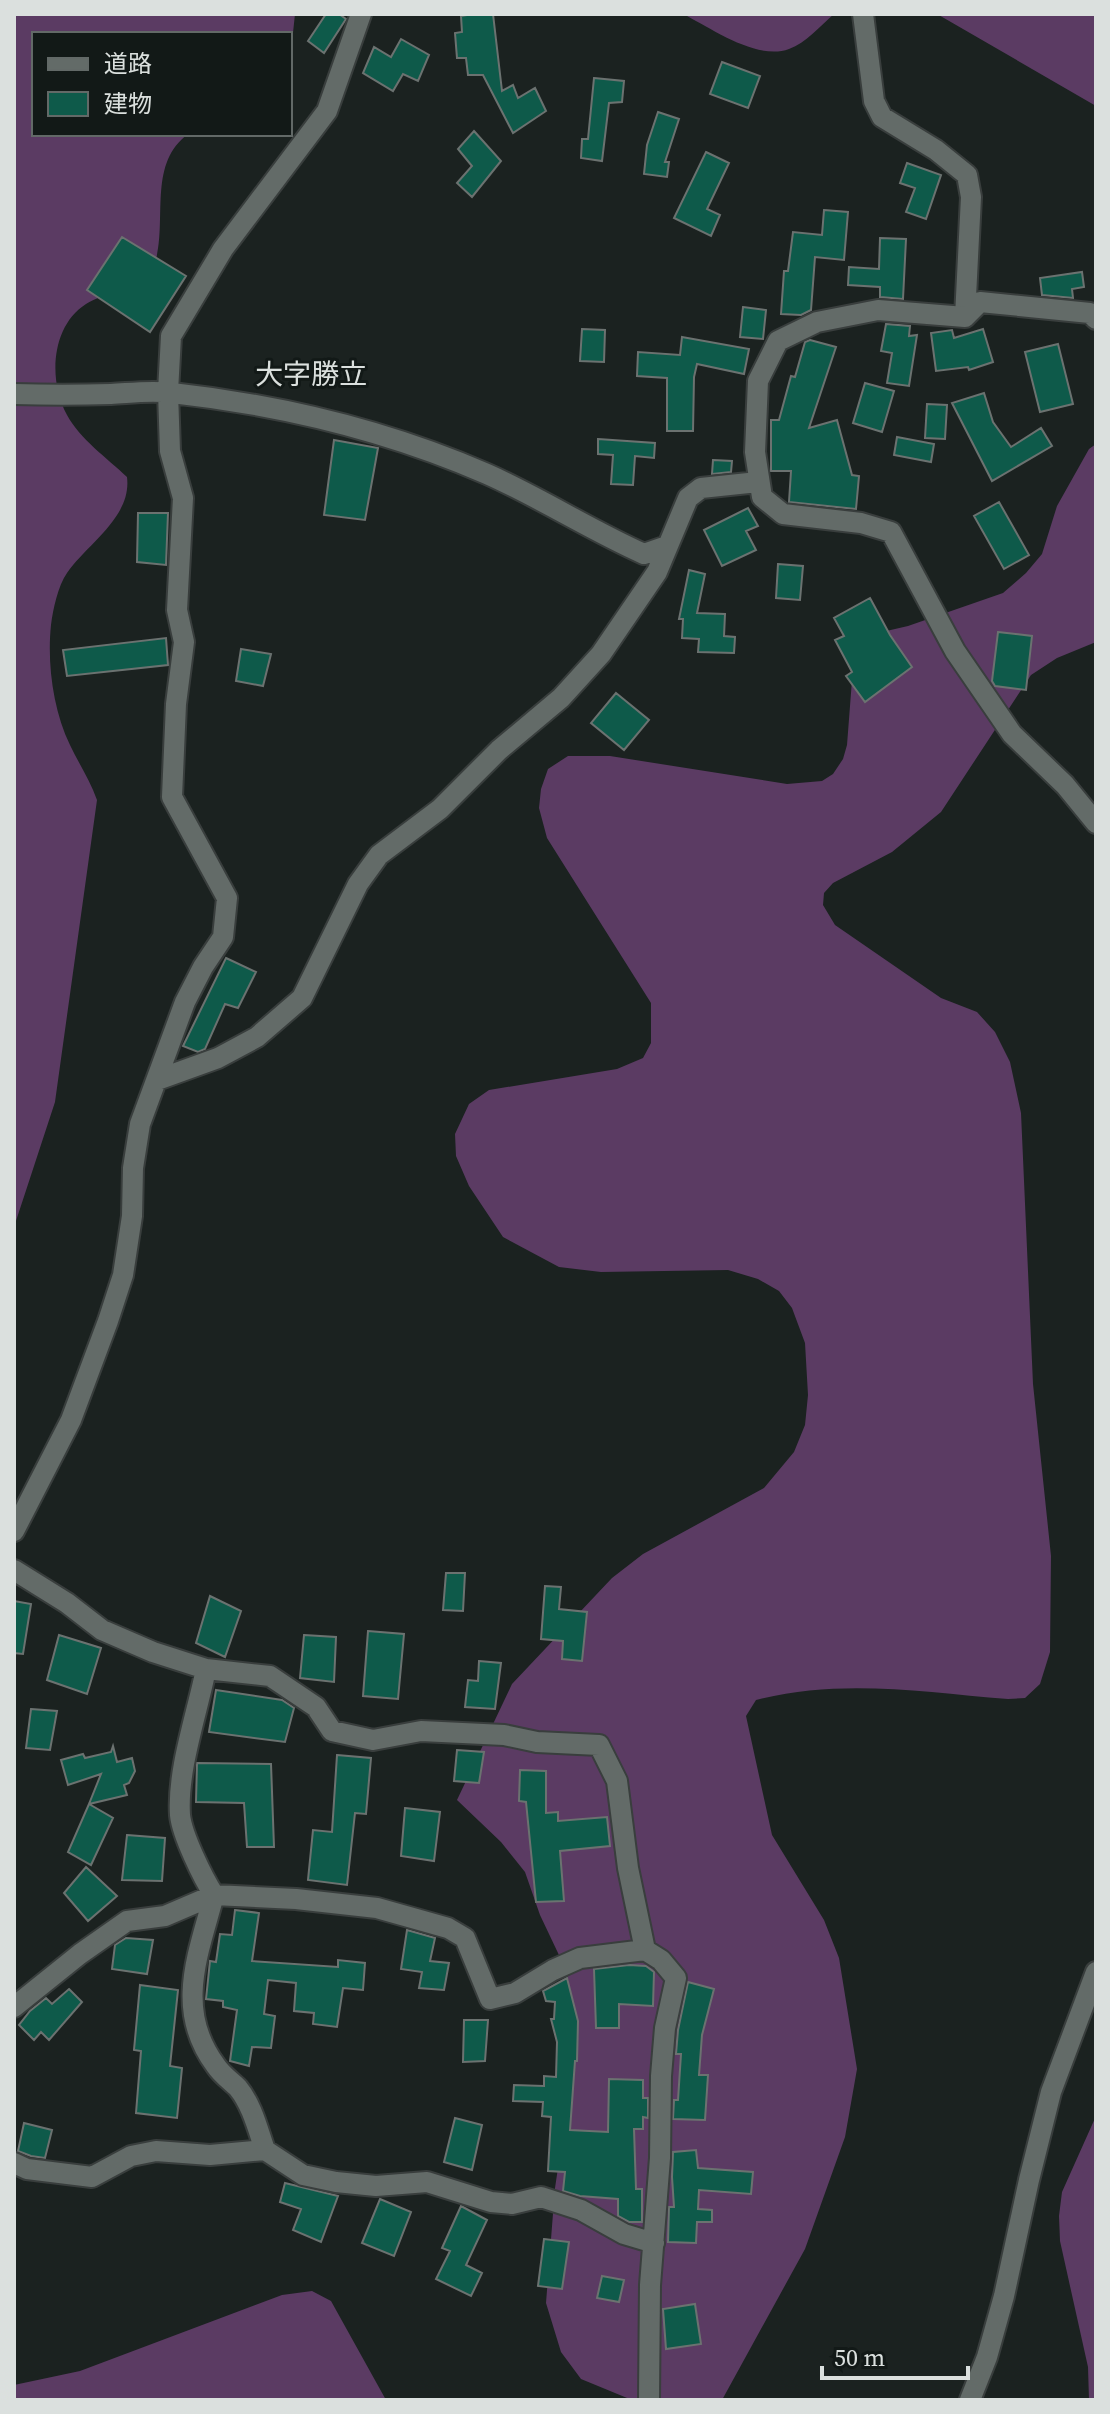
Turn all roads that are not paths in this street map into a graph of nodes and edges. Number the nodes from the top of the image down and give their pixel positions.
1 (361, 14) edge
2 (863, 14) edge
3 (965, 317) junction
4 (1096, 319) edge
5 (168, 392) junction
6 (14, 394) edge
7 (758, 482) junction
8 (667, 546) junction
9 (1096, 823) edge
10 (157, 1080) junction
11 (14, 1531) edge
12 (14, 1570) edge
13 (206, 1669) junction
14 (214, 1895) junction
15 (645, 1950) junction
16 (1096, 1972) edge
17 (14, 2007) edge
18 (265, 2150) junction
19 (14, 2163) edge
20 (654, 2243) junction
21 (649, 2400) edge
22 (970, 2400) edge

1 - 5 street
2 - 3 street
3 - 4 street
3 - 7 street
5 - 6 street
5 - 8 street
5 - 10 street
7 - 8 street
7 - 9 street
8 - 10 street
10 - 11 street
12 - 13 street
13 - 14 street
13 - 15 street
14 - 15 street
14 - 17 street
14 - 18 street
15 - 20 street
16 - 22 street
18 - 19 street
18 - 20 street
20 - 21 street

